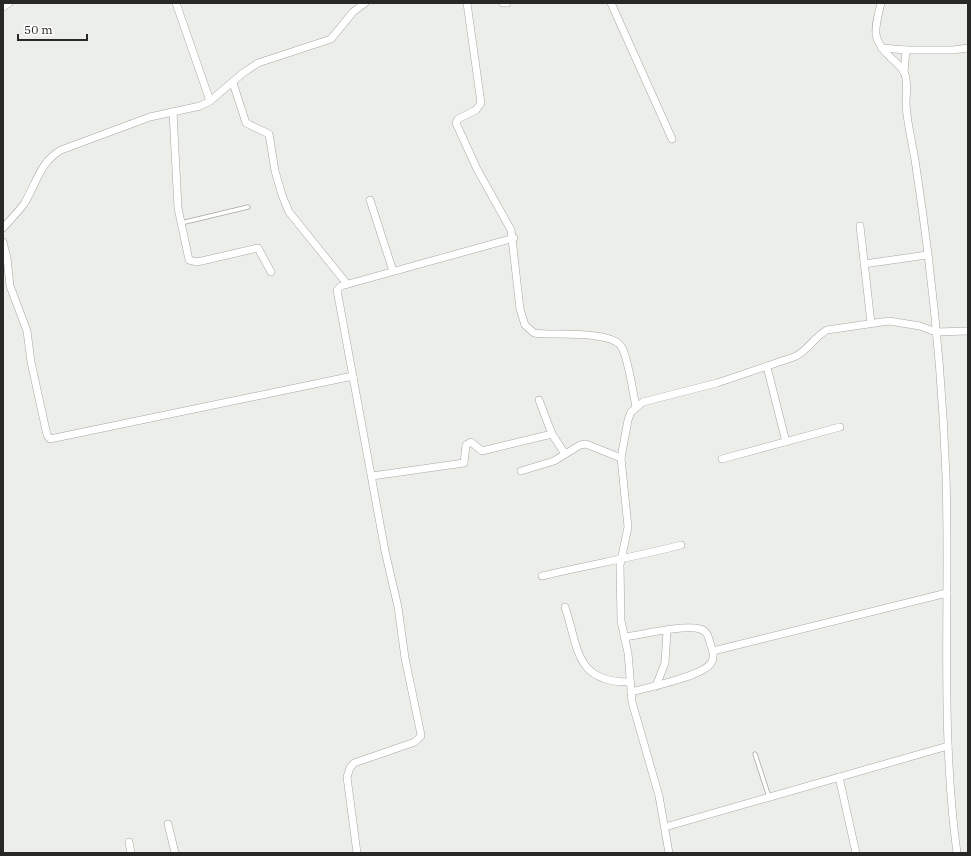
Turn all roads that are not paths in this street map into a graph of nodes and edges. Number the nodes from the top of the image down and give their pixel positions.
1 (9, 3) edge
2 (176, 3) edge
3 (364, 3) edge
4 (467, 3) edge
5 (503, 3) edge
6 (507, 3) edge
7 (611, 3) edge
8 (881, 3) edge
9 (3, 7) edge
10 (882, 48) junction
11 (968, 48) edge
12 (906, 50) junction
13 (904, 73) junction
14 (233, 83) junction
15 (210, 102) junction
16 (173, 112) junction
17 (672, 139) dead end
18 (370, 200) dead end
19 (248, 207) dead end
20 (181, 223) junction
21 (860, 226) dead end
22 (3, 228) edge
23 (514, 238) junction
24 (3, 242) edge
25 (927, 255) junction
26 (864, 264) junction
27 (393, 271) junction
28 (271, 272) dead end
29 (347, 284) junction
30 (871, 323) junction
31 (968, 331) edge
32 (936, 332) junction
33 (767, 367) junction
34 (353, 376) junction
35 (539, 400) dead end
36 (636, 407) junction
37 (840, 427) dead end
38 (552, 434) junction
39 (786, 442) junction
40 (565, 454) junction
41 (621, 458) junction
42 (722, 460) dead end
43 (521, 471) dead end
44 (372, 476) junction
45 (681, 546) dead end
46 (621, 559) junction
47 (542, 576) dead end
48 (947, 593) junction
49 (565, 607) dead end
50 (667, 631) junction
51 (624, 637) junction
52 (713, 650) junction
53 (629, 682) junction
54 (656, 686) junction
55 (630, 692) junction
56 (948, 746) junction
57 (755, 754) dead end
58 (840, 777) junction
59 (769, 797) junction
60 (168, 824) dead end
61 (665, 827) junction
62 (129, 842) dead end
63 (131, 853) edge
64 (175, 853) edge
65 (357, 853) edge
66 (669, 853) edge
67 (856, 853) edge
68 (957, 853) edge

1 - 9 street
2 - 15 street
3 - 14 street
4 - 23 street
5 - 6 street
7 - 17 street
8 - 10 street
10 - 12 street
10 - 13 street
11 - 12 street
12 - 13 street
13 - 25 street
14 - 15 street
14 - 29 street
15 - 16 street
16 - 20 street
16 - 22 street
18 - 27 street
19 - 20 lane
20 - 28 street
21 - 26 street
23 - 27 street
23 - 36 street
24 - 34 street
25 - 26 street
25 - 32 street
26 - 30 street
27 - 29 street
29 - 34 street
30 - 32 street
30 - 33 street
31 - 32 street
32 - 48 street
33 - 36 street
33 - 39 street
34 - 44 street
35 - 38 street
36 - 41 street
37 - 39 street
38 - 40 street
38 - 44 street
39 - 42 street
40 - 41 street
40 - 43 street
41 - 46 street
44 - 65 street
45 - 46 street
46 - 47 street
46 - 51 street
48 - 52 street
48 - 56 street
49 - 53 street
50 - 51 street
50 - 52 street
50 - 54 street
51 - 53 street
52 - 54 street
53 - 55 street
54 - 55 street
55 - 61 street
56 - 58 street
56 - 68 street
57 - 59 lane
58 - 59 street
58 - 67 street
59 - 61 street
60 - 64 street
61 - 66 street
62 - 63 street

